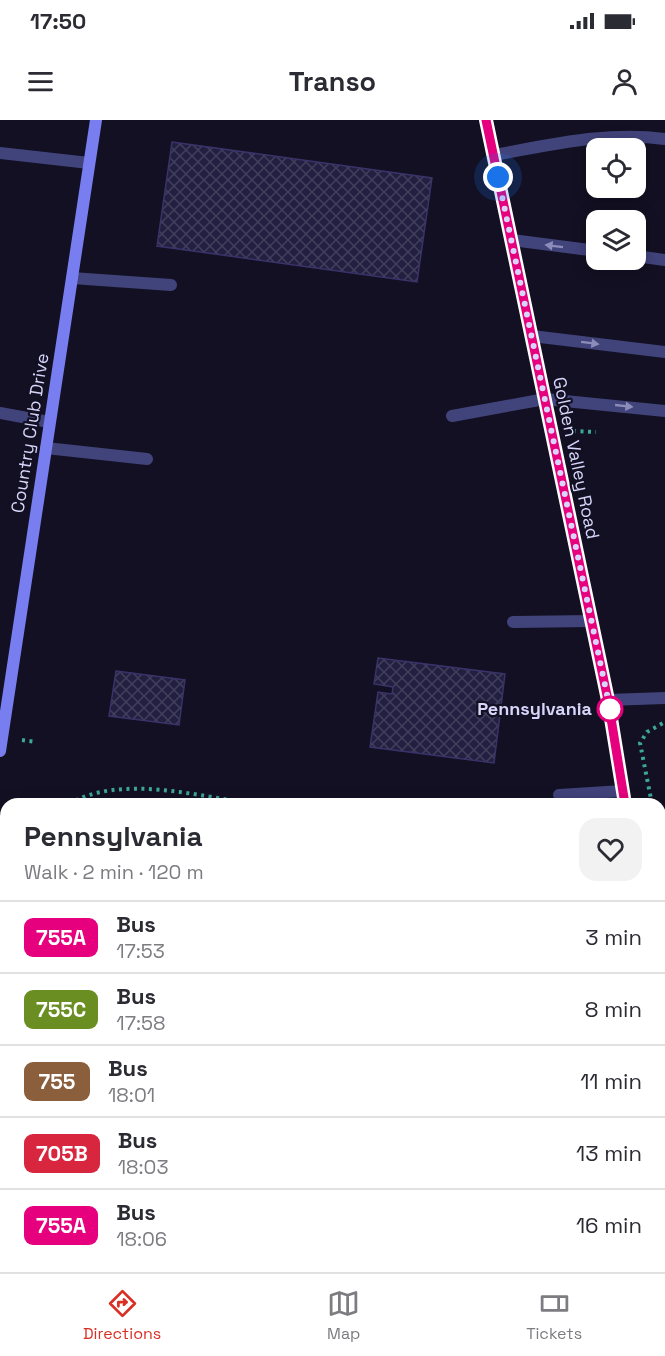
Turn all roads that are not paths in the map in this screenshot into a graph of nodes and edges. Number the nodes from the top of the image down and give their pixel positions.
1 (96, 120) edge
2 (486, 120) edge
3 (665, 139) edge
4 (0, 153) edge
5 (494, 155) junction
6 (89, 163) junction
7 (512, 240) junction
8 (586, 250) edge
9 (646, 257) edge
10 (665, 260) edge
11 (72, 278) junction
12 (171, 285) dead end
13 (532, 336) junction
14 (665, 352) edge
15 (545, 399) junction
16 (665, 411) edge
17 (0, 413) edge
18 (453, 416) dead end
19 (50, 422) junction
20 (46, 448) junction
21 (147, 459) dead end
22 (592, 621) junction
23 (513, 622) dead end
24 (665, 698) edge
25 (608, 700) junction
26 (0, 751) edge
27 (623, 791) junction
28 (559, 795) dead end
29 (624, 798) edge

1 - 6 street, Country Club Drive
2 - 5 street, Golden Valley Road
3 - 5 street
4 - 6 street
5 - 7 street, Golden Valley Road
6 - 11 street, Country Club Drive
8 -> 7 street
7 - 13 street, Golden Valley Road
9 - 10 street
11 - 12 street
11 - 19 street, Country Club Drive
13 -> 14 street
13 - 15 street, Golden Valley Road
15 -> 16 street
15 - 18 street
15 - 22 street, Golden Valley Road
17 - 19 street
19 - 20 street, Country Club Drive
20 - 21 street
20 - 26 street, Country Club Drive
22 - 23 street
22 - 25 street, Golden Valley Road
24 - 25 street
25 - 27 street, Golden Valley Road
27 - 28 street
27 - 29 street, Golden Valley Road

